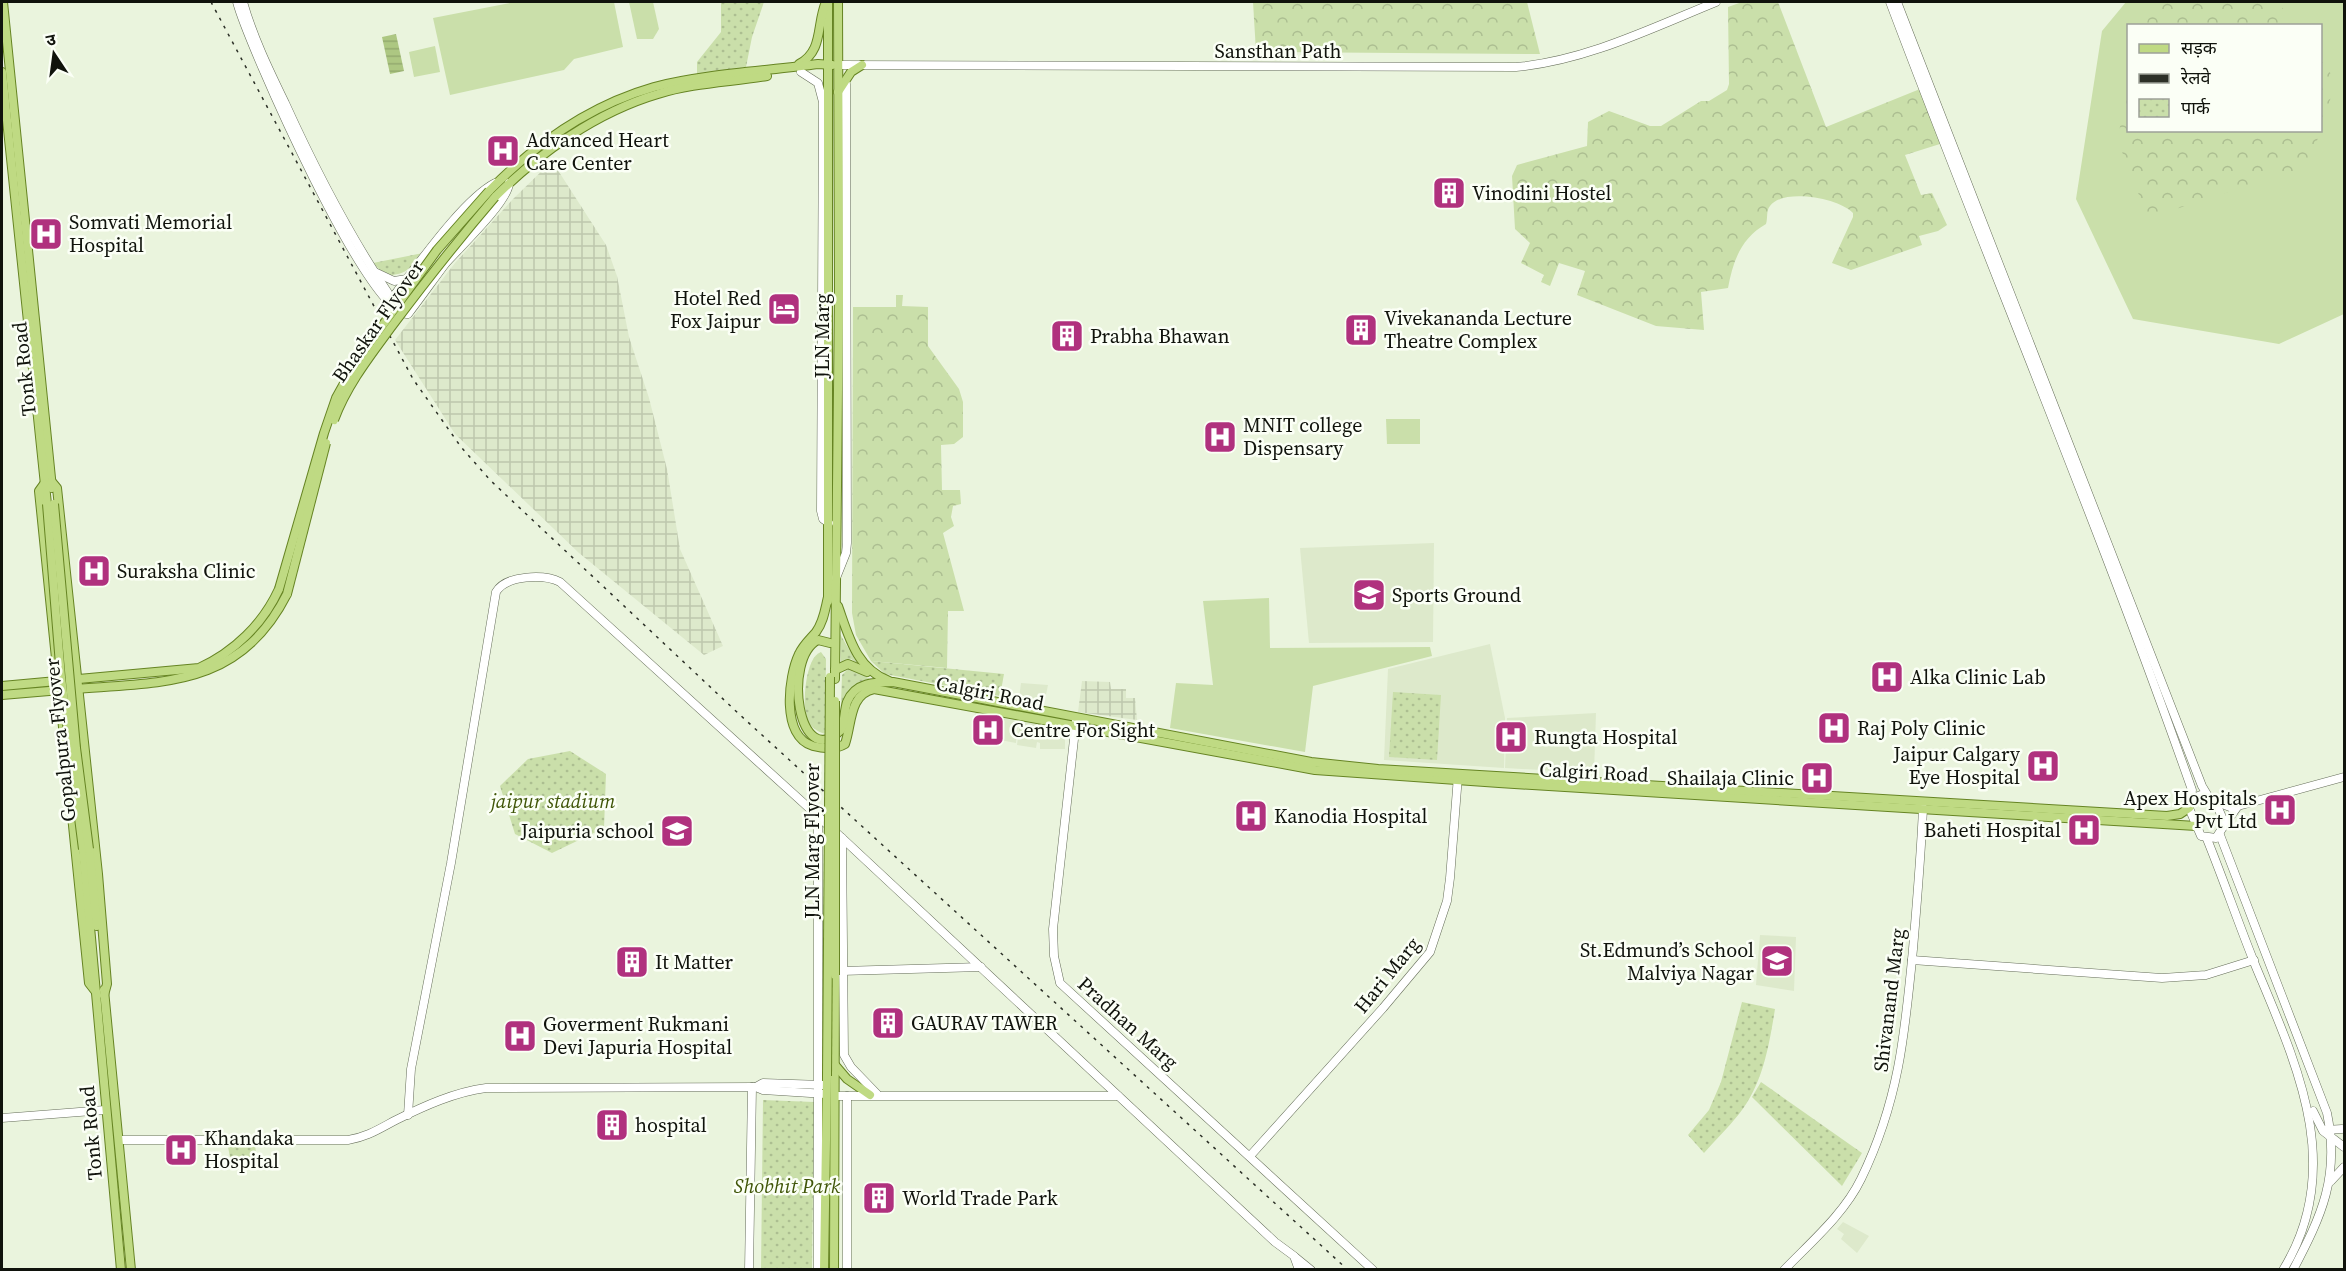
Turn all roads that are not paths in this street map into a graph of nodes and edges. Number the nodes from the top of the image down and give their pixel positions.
1 (3, 2) edge
2 (237, 2) edge
3 (243, 2) edge
4 (827, 2) edge
5 (838, 2) edge
6 (1716, 2) edge
7 (1890, 2) edge
8 (1898, 2) edge
9 (862, 65) junction
10 (827, 67) junction
11 (838, 67) junction
12 (797, 69) junction
13 (2, 72) edge
14 (846, 84) junction
15 (838, 92) junction
16 (842, 153) junction
17 (822, 180) junction
18 (505, 182) junction
19 (827, 205) junction
20 (373, 271) junction
21 (825, 274) junction
22 (407, 279) junction
23 (389, 302) junction
24 (2075, 468) junction
25 (48, 483) junction
26 (51, 504) junction
27 (68, 598) junction
28 (832, 598) junction
29 (49, 600) junction
30 (831, 643) junction
31 (833, 675) junction
32 (893, 682) junction
33 (77, 684) junction
34 (57, 685) junction
35 (2, 686) edge
36 (883, 688) junction
37 (2, 695) edge
38 (1040, 715) junction
39 (1076, 722) junction
40 (84, 743) junction
41 (64, 745) junction
42 (1458, 777) junction
43 (2344, 777) edge
44 (2208, 796) junction
45 (2215, 801) junction
46 (2190, 804) junction
47 (2238, 806) junction
48 (1923, 808) junction
49 (818, 815) junction
50 (2225, 824) junction
51 (2196, 826) junction
52 (2220, 835) junction
53 (842, 838) junction
54 (2207, 839) junction
55 (1912, 960) junction
56 (2253, 960) junction
57 (981, 967) junction
58 (844, 971) junction
59 (819, 972) junction
60 (100, 994) junction
61 (834, 1061) junction
62 (754, 1087) junction
63 (826, 1088) junction
64 (874, 1095) junction
65 (847, 1096) junction
66 (1119, 1096) junction
67 (2309, 1103) junction
68 (105, 1110) junction
69 (2327, 1113) junction
70 (408, 1115) junction
71 (2, 1118) edge
72 (2343, 1129) edge
73 (2328, 1131) junction
74 (119, 1140) junction
75 (2314, 1141) junction
76 (2344, 1147) edge
77 (1250, 1156) junction
78 (2344, 1167) edge
79 (2330, 1183) junction
80 (1294, 1256) junction
81 (121, 1269) edge
82 (131, 1269) edge
83 (748, 1269) edge
84 (818, 1269) edge
85 (824, 1269) edge
86 (834, 1269) edge
87 (847, 1269) edge
88 (1299, 1269) edge
89 (1311, 1269) edge
90 (1372, 1269) edge
91 (1784, 1269) edge
92 (2283, 1269) edge
93 (2293, 1269) edge

1 - 25 main road, Tonk Road
2 - 23 street
3 - 20 street
4 - 10 main road, JLN Marg
4 - 12 main road
5 - 11 main road, JLN Marg
6 - 9 street, Sansthan Path
7 - 24 street
8 - 24 street
9 - 11 street, Sansthan Path
9 - 14 main road
10 - 11 main road
10 - 12 main road, Bhaskar Flyover
10 - 19 main road, JLN Marg
11 - 15 main road, JLN Marg
12 - 17 street
12 - 18 main road, Bhaskar Flyover
13 - 25 main road, Tonk Road
14 - 15 main road
14 - 16 street
15 - 16 main road, JLN Marg
16 - 28 main road, JLN Marg
17 - 19 main road
17 - 21 street
18 - 22 street
18 - 23 street
18 - 33 main road, Bhaskar Flyover, bridge
19 - 21 main road, JLN Marg
20 - 22 street
20 - 23 street
21 - 28 main road, JLN Marg
22 - 23 street
24 - 44 street
24 - 46 street
25 - 26 main road, Gopalpura Flyover
25 - 27 main road
25 - 29 main road
26 - 60 main road, Gopalpura Flyover, bridge
26 - 60 main road, Gopalpura Flyover, bridge
27 - 29 main road
27 - 33 main road
28 - 30 main road, JLN Marg Flyover
28 - 31 main road, JLN Marg
28 - 32 main road
28 - 36 main road
29 - 34 main road
30 - 31 main road, JLN Marg Flyover
30 - 36 main road
31 - 36 main road
31 - 61 main road, JLN Marg Flyover, bridge
31 - 63 main road, JLN Marg Flyover, bridge
32 - 36 main road
32 - 38 main road, Calgiri Road
33 - 34 main road, Bhaskar Flyover
33 - 40 main road
34 - 35 main road
34 - 37 main road
34 - 41 main road
36 - 38 main road, Calgiri Road
38 - 39 main road, Calgiri Road
39 - 42 main road, Calgiri Road
39 - 77 street, Pradhan Marg
40 - 41 main road
40 - 60 main road
41 - 60 main road
42 - 46 main road, Calgiri Road
42 - 48 main road, Calgiri Road
42 - 77 street, Hari Marg
43 - 47 street
44 - 45 street
44 - 46 street
45 - 47 street
45 - 50 street
46 - 51 street
47 - 50 street
48 - 51 main road, Calgiri Road
48 - 55 street, Shivanand Marg
49 - 53 street
49 - 59 street
49 - 70 street
50 - 52 street
51 - 54 street
52 - 54 street
52 - 69 street
53 - 57 street
53 - 58 street
54 - 56 street
55 - 56 street
55 - 91 street, Shivanand Marg
56 - 67 street
57 - 58 street
57 - 66 street
58 - 59 street
58 - 64 street
59 - 63 street
60 - 68 main road, Tonk Road
60 - 74 main road, Tonk Road
61 - 63 main road, JLN Marg Flyover
61 - 64 main road
62 - 63 street
62 - 70 street
62 - 83 street
63 - 65 street
63 - 84 street
63 - 85 main road
63 - 86 main road
64 - 65 street
64 - 66 street
65 - 87 street
66 - 80 street
67 - 73 street
67 - 75 street
68 - 71 street
68 - 81 main road, Tonk Road
69 - 72 street
69 - 73 street
70 - 74 street
72 - 73 street
73 - 75 street
73 - 76 street
73 - 79 street
74 - 82 main road, Tonk Road
75 - 92 street
77 - 90 street, Pradhan Marg
78 - 79 street
79 - 93 street
80 - 88 street
80 - 89 street

